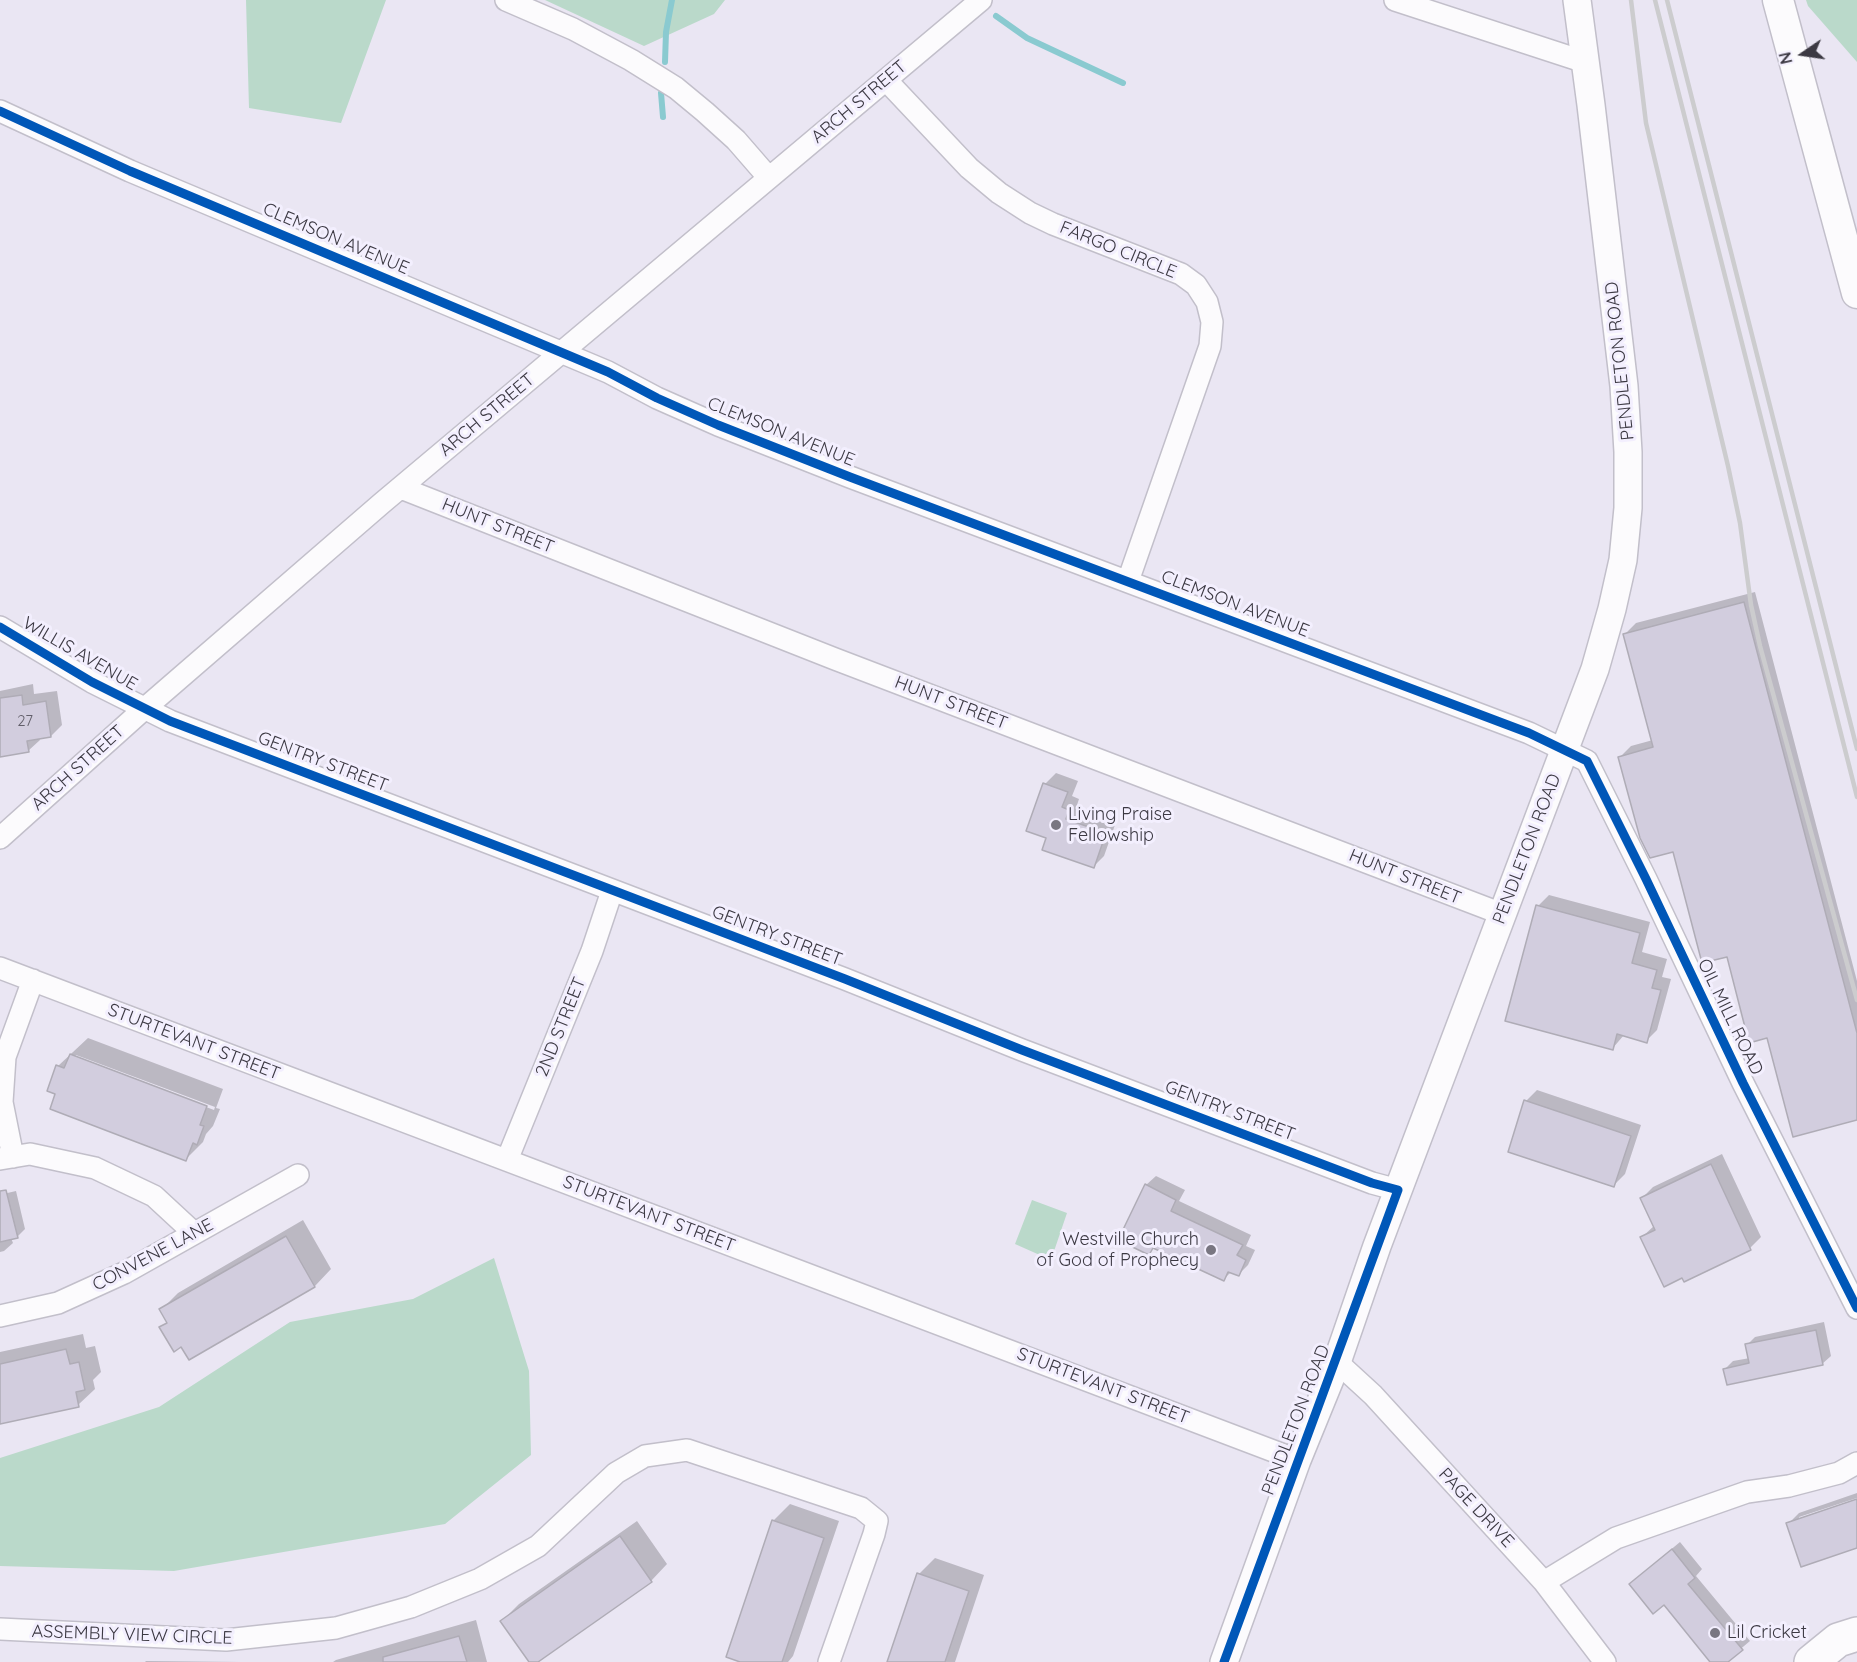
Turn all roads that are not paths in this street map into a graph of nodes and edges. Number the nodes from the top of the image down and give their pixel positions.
1 (506, 0) edge
2 (981, 0) edge
3 (1395, 0) edge
4 (1577, 0) edge
5 (1778, 0) edge
6 (1585, 62) junction
7 (886, 80) junction
8 (0, 111) edge
9 (769, 178) junction
10 (1857, 293) edge
11 (562, 352) junction
12 (401, 488) junction
13 (1128, 581) junction
14 (0, 627) edge
15 (144, 709) junction
16 (1565, 749) junction
17 (0, 838) edge
18 (612, 891) junction
19 (1502, 914) junction
20 (0, 968) edge
21 (33, 981) junction
22 (6, 1158) edge
23 (507, 1160) junction
24 (298, 1174) dead end
25 (1398, 1190) junction
26 (194, 1233) junction
27 (1857, 1308) edge
28 (0, 1316) edge
29 (1336, 1362) junction
30 (1297, 1460) junction
31 (1857, 1463) edge
32 (1544, 1582) junction
33 (0, 1629) edge
34 (1857, 1634) edge
35 (828, 1662) edge
36 (1224, 1662) edge
37 (1605, 1662) edge
38 (1810, 1662) edge

1 - 9 street
2 - 7 street, ARCH STREET
3 - 6 street
4 - 6 street, PENDLETON ROAD
5 - 10 main road
6 - 16 street, PENDLETON ROAD
7 - 9 street, ARCH STREET
7 - 13 street, FARGO CIRCLE
8 - 11 street, CLEMSON AVENUE
9 - 11 street, ARCH STREET
11 - 12 street, ARCH STREET
11 - 13 street, CLEMSON AVENUE
12 - 15 street, ARCH STREET
12 - 19 street, HUNT STREET
13 - 16 street, CLEMSON AVENUE
14 - 15 street, WILLIS AVENUE
15 - 17 street, ARCH STREET
15 - 18 street, GENTRY STREET
16 - 19 street, PENDLETON ROAD
16 - 27 street, OIL MILL ROAD
18 - 23 street, 2ND STREET
18 - 25 street, GENTRY STREET
19 - 25 street, PENDLETON ROAD
20 - 21 street, STURTEVANT STREET
21 - 22 street
21 - 23 street, STURTEVANT STREET
22 - 26 street
23 - 30 street, STURTEVANT STREET
24 - 26 street, CONVENE LANE
25 - 29 street, PENDLETON ROAD
26 - 28 street, CONVENE LANE
29 - 30 street, PENDLETON ROAD
29 - 32 street, PAGE DRIVE
30 - 36 street, PENDLETON ROAD
31 - 32 street
32 - 37 street, PAGE DRIVE
33 - 35 street, ASSEMBLY VIEW CIRCLE
34 - 38 highway

